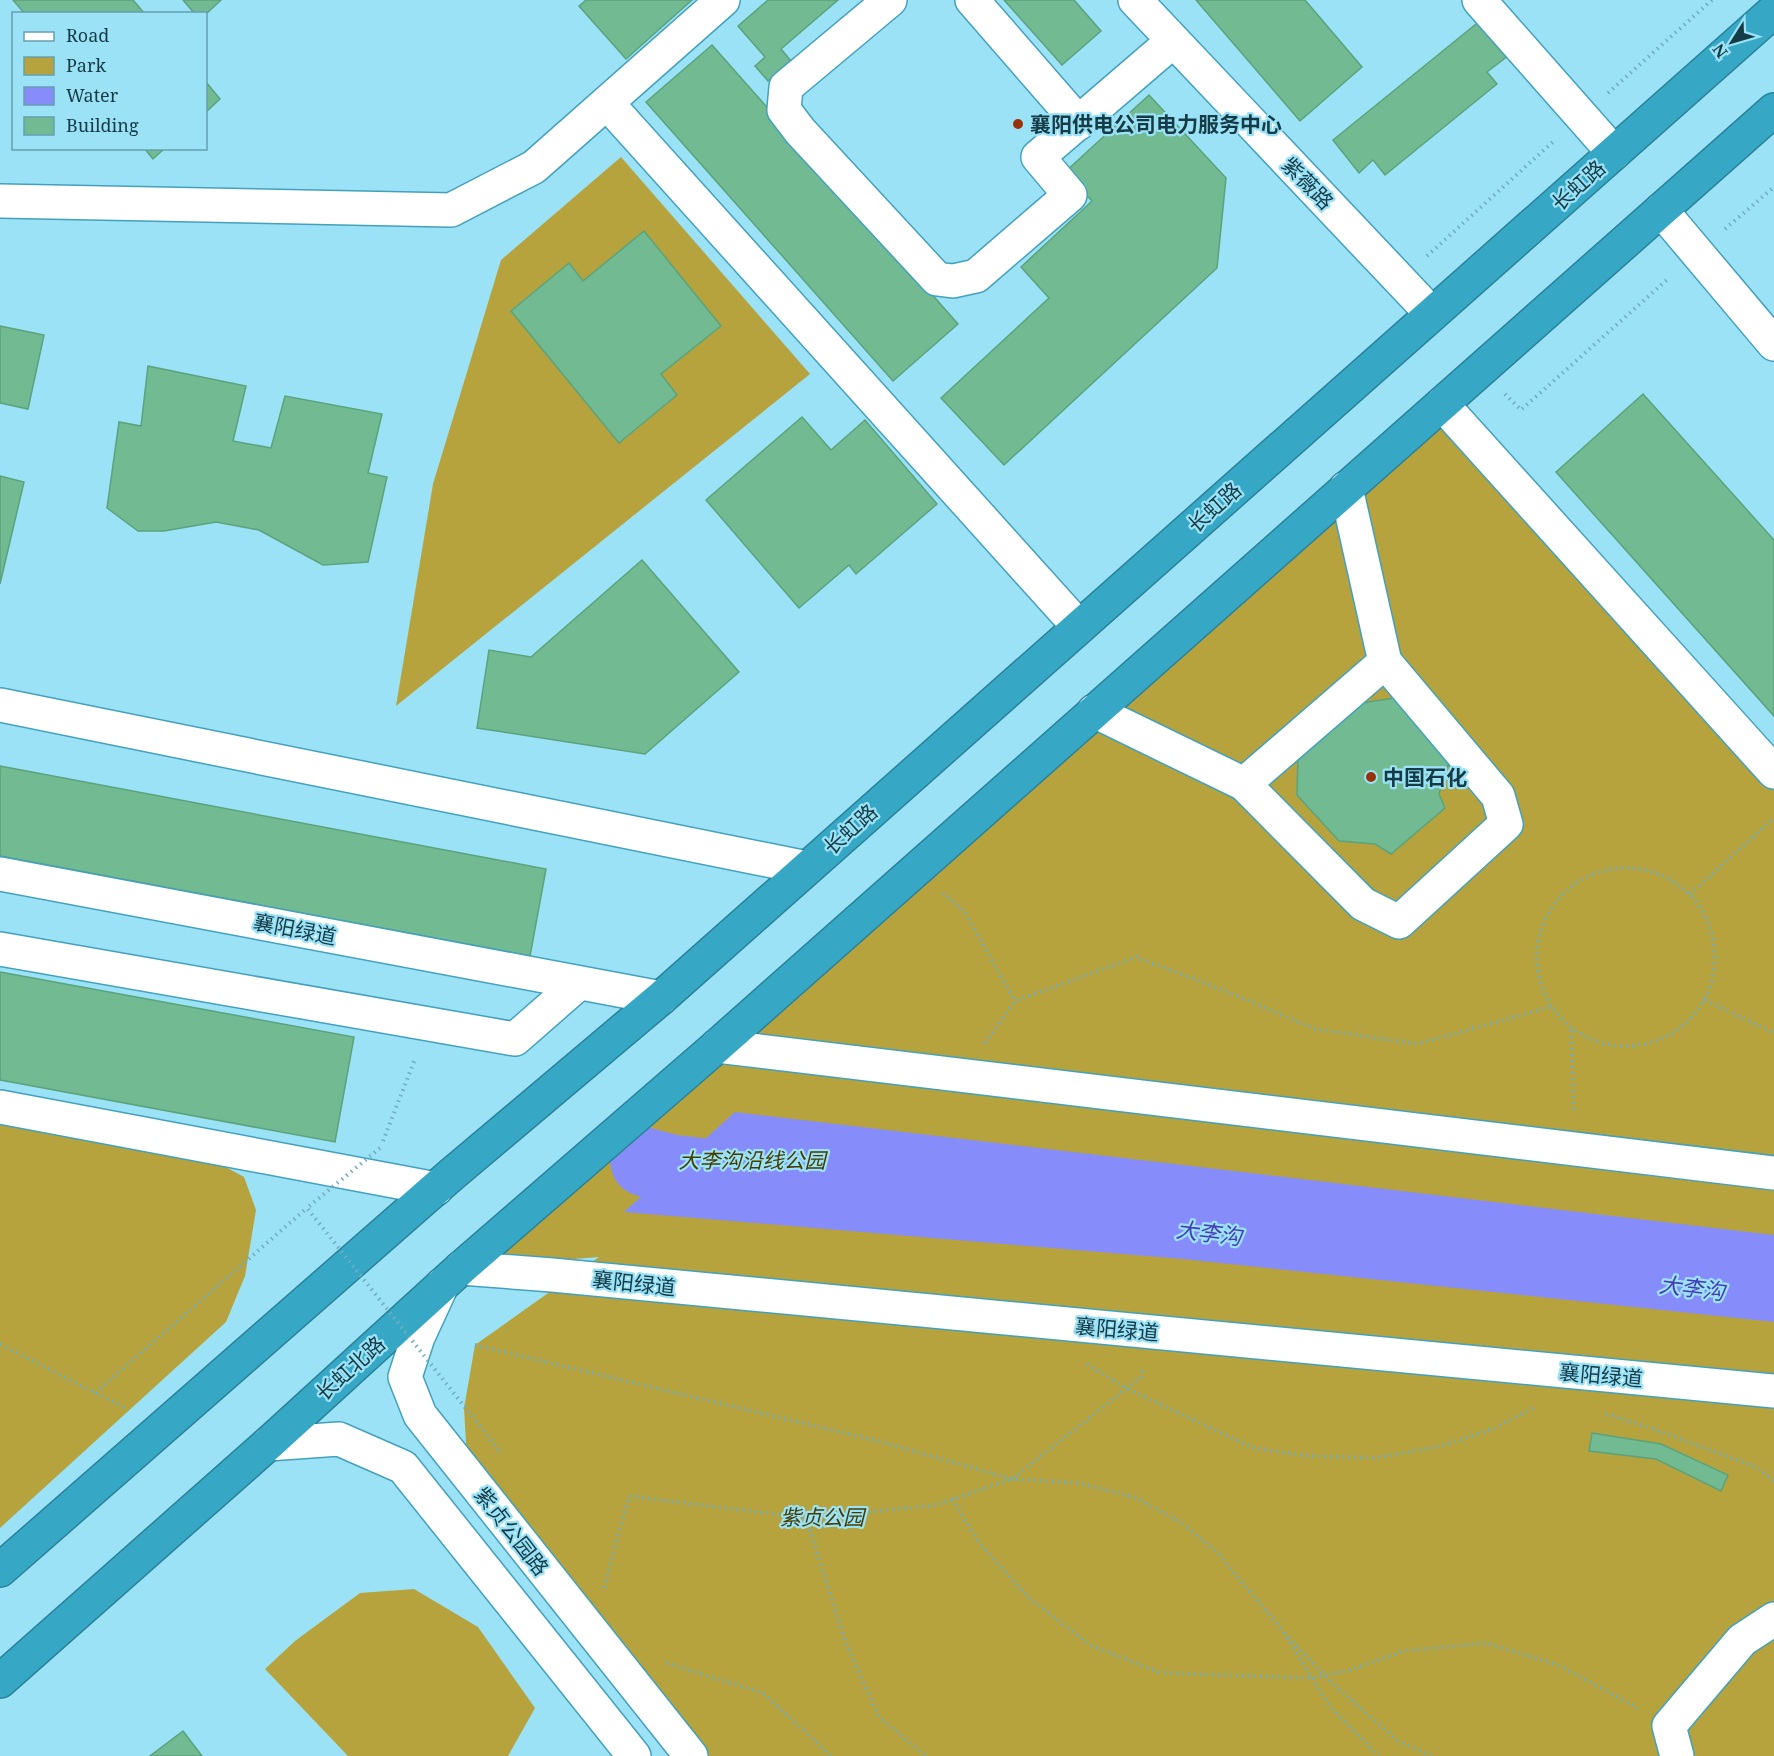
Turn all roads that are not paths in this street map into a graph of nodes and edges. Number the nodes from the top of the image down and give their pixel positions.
1 (723, 0) edge
2 (890, 0) edge
3 (972, 0) edge
4 (1135, 0) edge
5 (1479, 0) edge
6 (1774, 11) edge
7 (1173, 41) junction
8 (607, 104) junction
9 (1774, 110) edge
10 (1079, 123) junction
11 (1614, 153) junction
12 (0, 201) edge
13 (1661, 210) junction
14 (1432, 314) junction
15 (1774, 344) edge
16 (1442, 404) junction
17 (1346, 488) junction
18 (1079, 627) junction
19 (1385, 662) junction
20 (0, 705) edge
21 (1094, 711) junction
22 (1774, 772) edge
23 (1244, 784) junction
24 (807, 868) junction
25 (0, 874) edge
26 (0, 949) edge
27 (579, 982) junction
28 (658, 1001) junction
29 (710, 1052) junction
30 (0, 1107) edge
31 (1774, 1173) edge
32 (443, 1182) junction
33 (451, 1276) junction
34 (1774, 1391) edge
35 (268, 1444) junction
36 (0, 1570) edge
37 (1774, 1619) edge
38 (0, 1681) edge
39 (634, 1756) edge
40 (691, 1756) edge
41 (1677, 1756) edge

1 - 8 street
2 - 10 street
3 - 10 street
4 - 7 street, 紫薇路
5 - 11 street
6 - 11 highway, 长虹路
7 - 10 street
7 - 14 street, 紫薇路
8 - 12 street
8 - 18 street
9 - 13 highway
11 - 14 highway, 长虹路
13 - 15 street
13 - 16 highway
14 - 18 highway, 长虹路
16 - 17 highway
16 - 22 street
17 - 19 street
17 - 21 highway
18 - 24 highway, 长虹路
19 - 23 street
19 - 23 street
20 - 24 street
21 - 23 street
21 - 29 highway
24 - 28 highway, 长虹路
25 - 27 street, 襄阳绿道
26 - 27 street
27 - 28 street, 襄阳绿道
28 - 32 highway
29 - 31 street
29 - 33 highway, 长虹北路
30 - 32 street
32 - 36 highway
33 - 34 street, 襄阳绿道
33 - 35 highway, 长虹北路
33 - 40 street, 紫贞公园路
35 - 38 highway, 长虹北路
35 - 39 street
37 - 41 street

